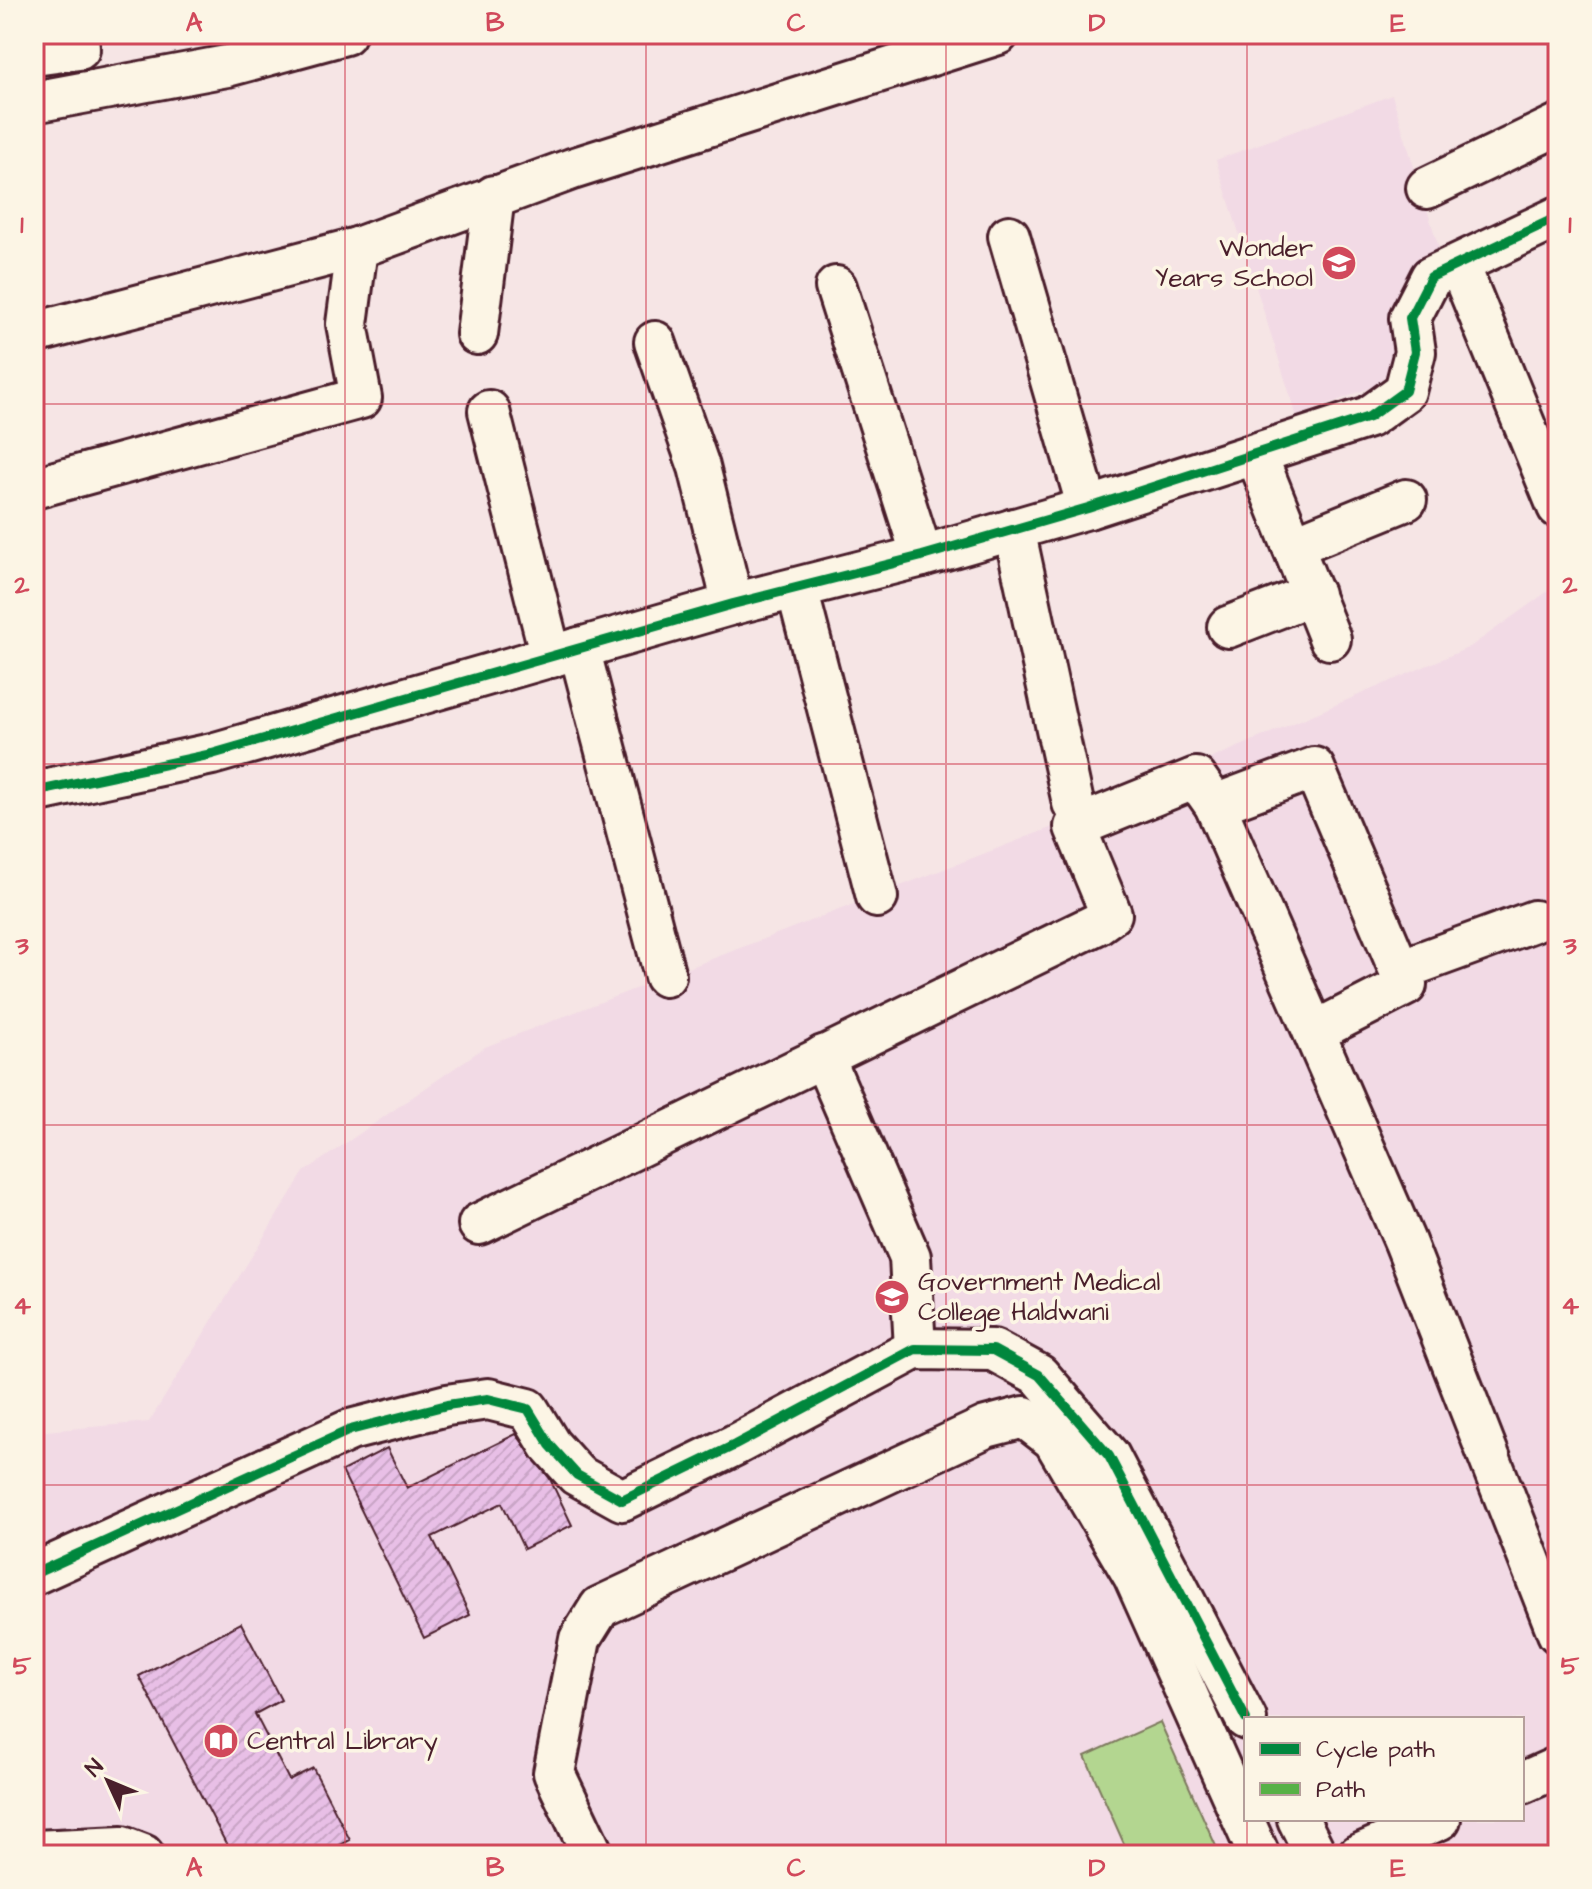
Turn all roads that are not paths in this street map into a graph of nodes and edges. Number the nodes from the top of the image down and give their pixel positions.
1 (78, 34) edge
2 (345, 34) edge
3 (998, 34) edge
4 (34, 55) edge
5 (34, 102) edge
6 (1558, 125) edge
7 (1427, 188) dead end
8 (494, 196) junction
9 (1555, 225) edge
10 (1009, 236) dead end
11 (357, 248) junction
12 (1459, 265) junction
13 (836, 287) dead end
14 (34, 333) edge
15 (477, 334) dead end
16 (655, 342) dead end
17 (489, 411) dead end
18 (1256, 454) junction
19 (34, 488) edge
20 (1406, 500) dead end
21 (1558, 507) edge
22 (1088, 508) junction
23 (1014, 529) junction
24 (1293, 546) junction
25 (922, 556) junction
26 (797, 589) junction
27 (1313, 594) junction
28 (733, 604) junction
29 (1228, 627) dead end
30 (1330, 639) dead end
31 (565, 653) junction
32 (34, 792) edge
33 (1073, 803) dead end
34 (1215, 805) junction
35 (877, 897) dead end
36 (1534, 921) dead end
37 (1400, 970) junction
38 (665, 976) dead end
39 (1314, 1032) junction
40 (823, 1056) junction
41 (479, 1224) dead end
42 (915, 1349) junction
43 (34, 1574) edge
44 (1558, 1633) edge
45 (1245, 1717) edge
46 (1558, 1767) edge
47 (1524, 1782) edge
48 (1299, 1821) edge
49 (1435, 1821) edge
50 (34, 1851) edge
51 (143, 1855) edge
52 (593, 1855) edge
53 (1259, 1855) edge
54 (1316, 1855) edge
55 (1358, 1855) edge

1 - 4 street
2 - 5 street
3 - 8 street
6 - 7 street
8 - 11 street
8 - 15 street
9 - 12 street
10 - 22 street
11 - 14 street
11 - 19 street
12 - 18 street
12 - 21 street
13 - 25 street
16 - 28 street
17 - 31 street
18 - 22 street
18 - 24 street
20 - 24 street
22 - 23 street
23 - 25 street
23 - 33 street
24 - 27 street
25 - 26 street
26 - 28 street
26 - 35 street
27 - 29 street
27 - 30 street
28 - 31 street
31 - 32 street
31 - 38 street
34 - 37 street
34 - 39 street
34 - 40 street
36 - 37 street
37 - 39 street
39 - 44 street
40 - 41 street
40 - 42 street
42 - 43 street
42 - 45 street
46 - 47 street
48 - 54 street
49 - 55 street
50 - 51 street
52 - 53 street

